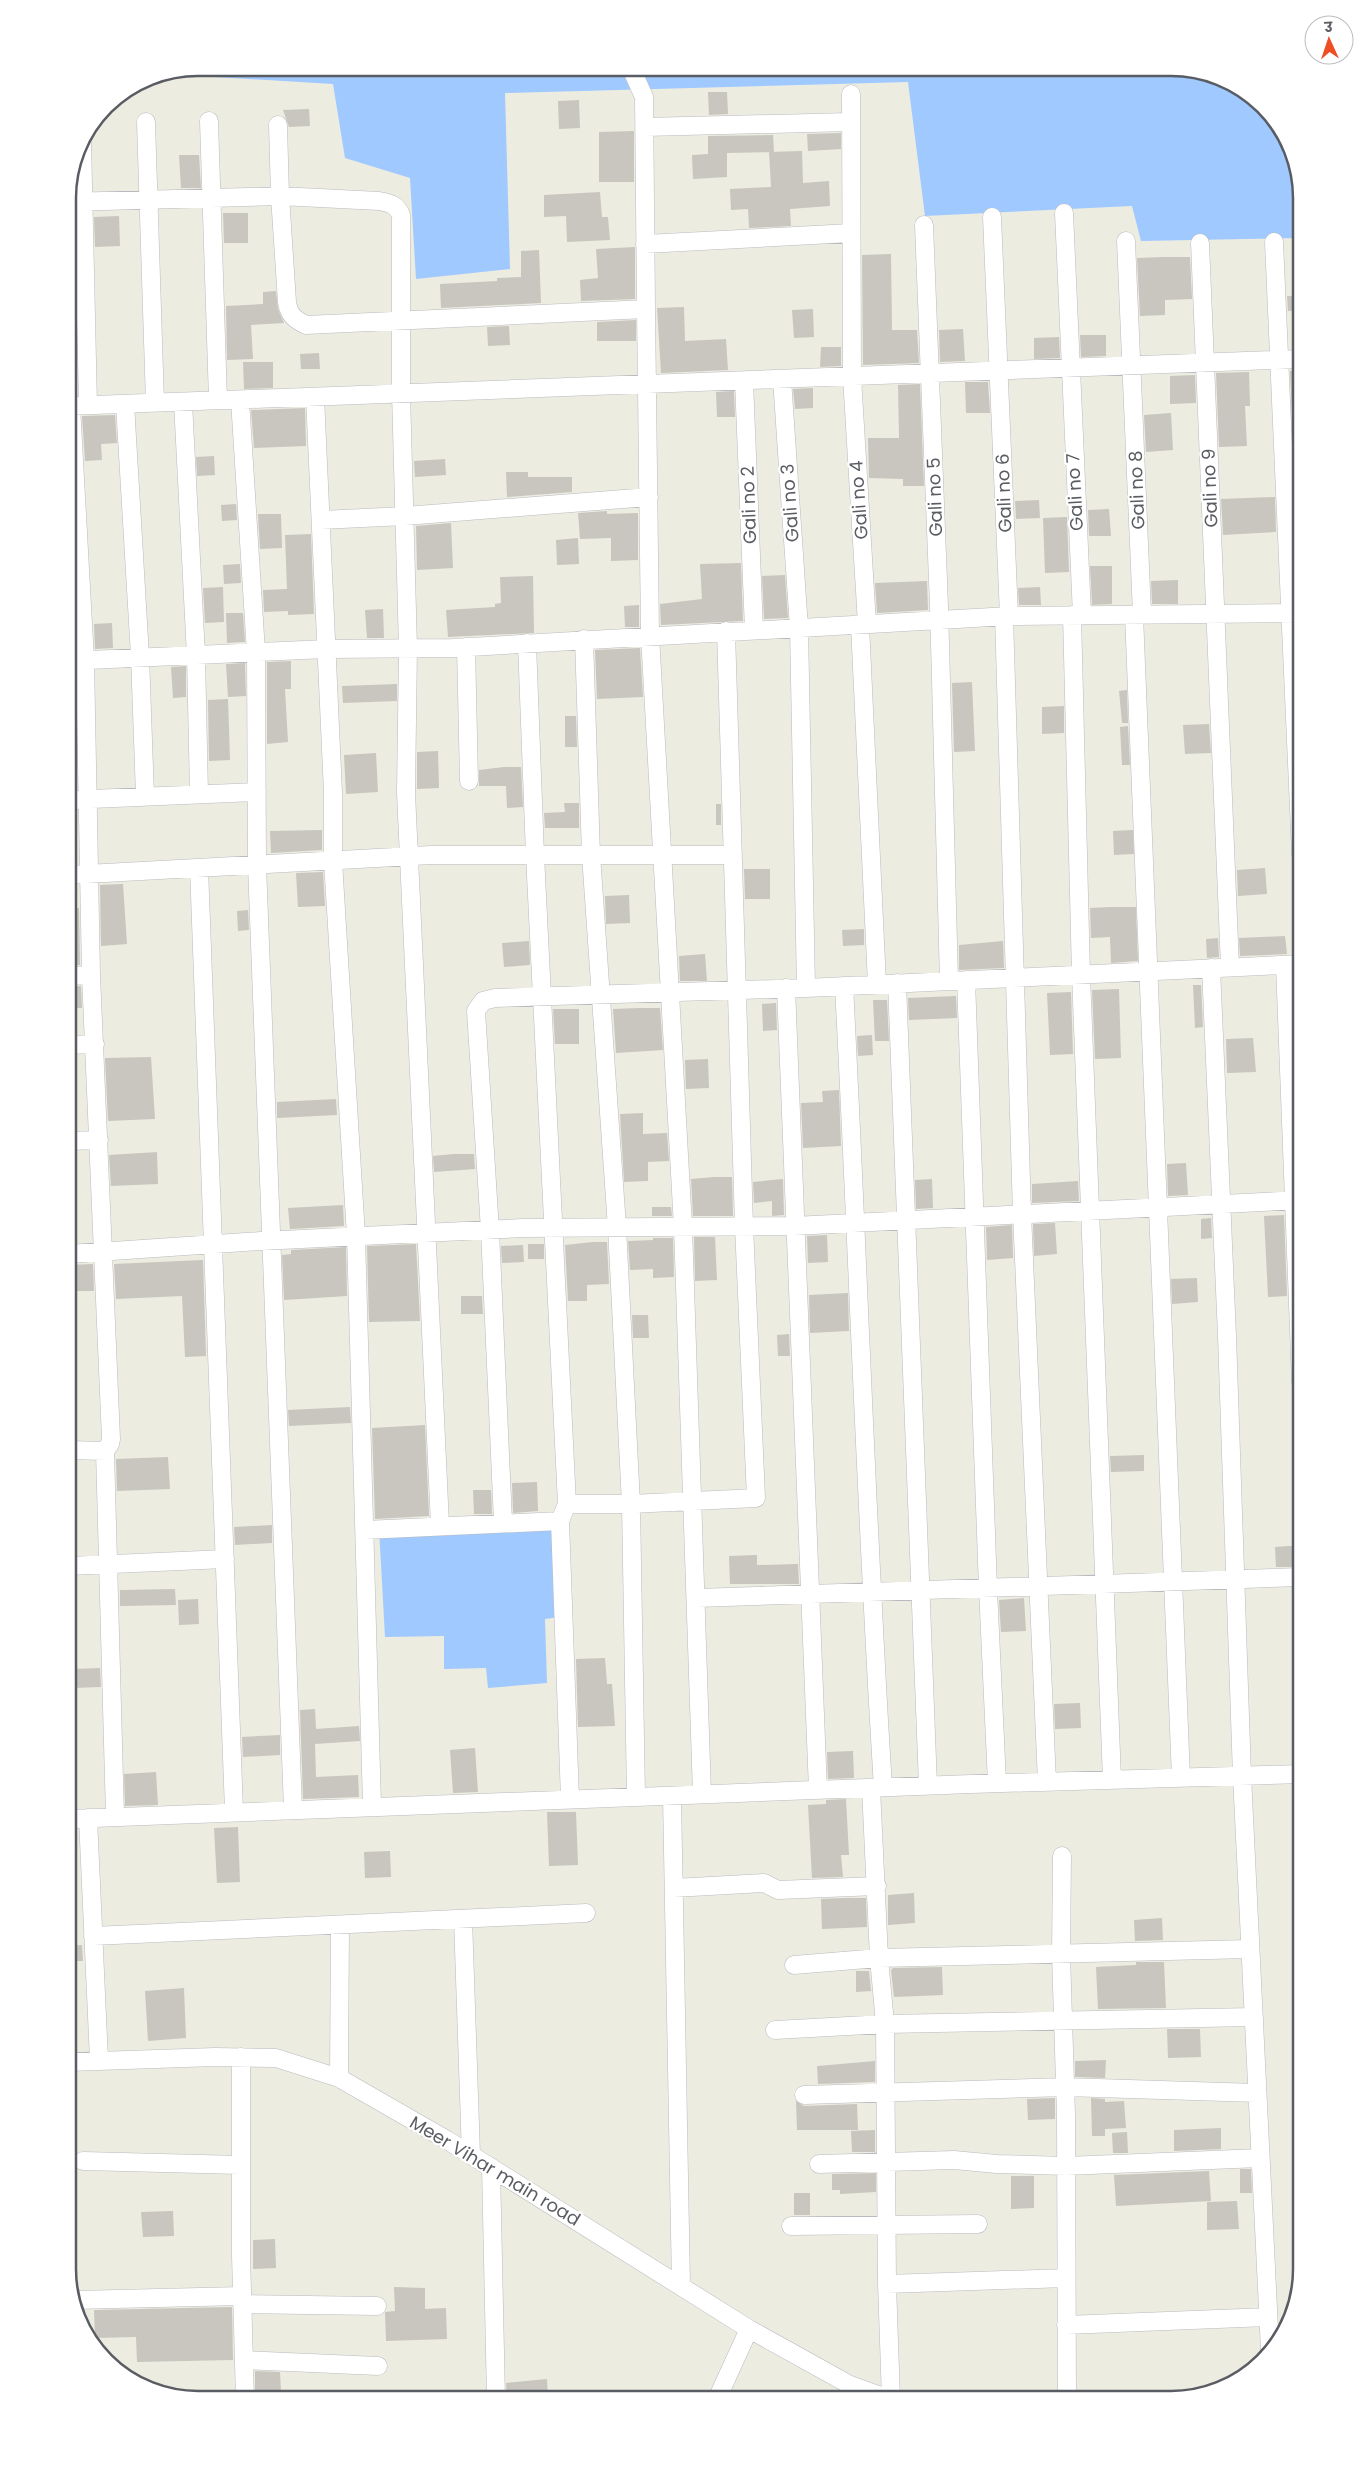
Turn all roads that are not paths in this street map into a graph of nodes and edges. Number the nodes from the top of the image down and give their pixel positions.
1 (634, 76) edge
2 (851, 94) dead end
3 (209, 121) dead end
4 (146, 122) dead end
5 (850, 122) junction
6 (278, 125) dead end
7 (645, 127) junction
8 (79, 171) edge
9 (77, 192) edge
10 (280, 196) junction
11 (212, 198) junction
12 (149, 200) junction
13 (76, 202) edge
14 (1064, 213) dead end
15 (992, 218) dead end
16 (924, 225) dead end
17 (851, 233) junction
18 (1126, 241) dead end
19 (1274, 242) dead end
20 (1200, 243) dead end
21 (645, 244) junction
22 (646, 309) junction
23 (401, 321) junction
24 (1293, 359) edge
25 (1279, 360) junction
26 (1205, 363) junction
27 (1132, 366) junction
28 (1069, 368) junction
29 (999, 371) junction
30 (931, 374) junction
31 (852, 377) junction
32 (782, 379) junction
33 (744, 381) junction
34 (648, 384) junction
35 (401, 393) junction
36 (315, 397) junction
37 (218, 400) junction
38 (240, 400) junction
39 (182, 402) junction
40 (155, 403) junction
41 (125, 404) junction
42 (76, 406) edge
43 (649, 497) junction
44 (404, 516) junction
45 (320, 520) junction
46 (1293, 568) edge
47 (1293, 613) edge
48 (1216, 614) junction
49 (1077, 615) junction
50 (1138, 615) junction
51 (1006, 616) junction
52 (939, 620) junction
53 (863, 625) junction
54 (799, 628) junction
55 (754, 630) junction
56 (726, 631) junction
57 (650, 635) junction
58 (584, 639) junction
59 (527, 643) junction
60 (466, 647) junction
61 (408, 648) junction
62 (326, 649) junction
63 (256, 652) junction
64 (140, 656) junction
65 (196, 656) junction
66 (76, 661) edge
67 (77, 670) edge
68 (469, 781) dead end
69 (257, 792) junction
70 (199, 794) junction
71 (144, 796) junction
72 (88, 798) junction
73 (77, 799) edge
74 (535, 855) junction
75 (591, 855) junction
76 (664, 855) junction
77 (733, 855) junction
78 (409, 857) junction
79 (333, 861) junction
80 (257, 865) junction
81 (199, 868) junction
82 (91, 874) junction
83 (77, 875) edge
84 (1293, 964) edge
85 (1230, 967) junction
86 (1211, 968) junction
87 (1150, 971) junction
88 (92, 975) junction
89 (1081, 975) junction
90 (77, 976) edge
91 (1015, 978) junction
92 (958, 981) junction
93 (876, 984) junction
94 (897, 984) junction
95 (844, 986) junction
96 (786, 988) junction
97 (806, 988) junction
98 (737, 990) junction
99 (671, 991) junction
100 (601, 993) junction
101 (542, 996) junction
102 (77, 1044) edge
103 (95, 1044) junction
104 (99, 1140) junction
105 (77, 1141) edge
106 (1293, 1200) edge
107 (1222, 1204) junction
108 (1157, 1207) junction
109 (1092, 1210) junction
110 (1022, 1214) junction
111 (974, 1217) junction
112 (905, 1220) junction
113 (857, 1223) junction
114 (744, 1226) junction
115 (794, 1226) junction
116 (617, 1227) junction
117 (683, 1227) junction
118 (554, 1228) junction
119 (490, 1230) junction
120 (426, 1233) junction
121 (356, 1236) junction
122 (272, 1240) junction
123 (214, 1244) junction
124 (104, 1251) junction
125 (76, 1253) edge
126 (76, 1450) edge
127 (105, 1451) junction
128 (694, 1501) junction
129 (567, 1504) junction
130 (631, 1504) junction
131 (560, 1521) junction
132 (503, 1522) junction
133 (440, 1525) junction
134 (366, 1530) junction
135 (225, 1559) junction
136 (107, 1564) junction
137 (76, 1566) edge
138 (1293, 1578) edge
139 (1236, 1581) junction
140 (1172, 1584) junction
141 (1105, 1586) junction
142 (1037, 1588) junction
143 (988, 1589) junction
144 (920, 1591) junction
145 (871, 1593) junction
146 (810, 1594) junction
147 (697, 1598) junction
148 (1293, 1774) edge
149 (1242, 1776) junction
150 (1180, 1778) junction
151 (1112, 1780) junction
152 (1047, 1782) junction
153 (997, 1783) junction
154 (928, 1786) junction
155 (877, 1788) junction
156 (818, 1790) junction
157 (702, 1794) junction
158 (672, 1796) junction
159 (636, 1797) junction
160 (570, 1799) junction
161 (372, 1806) junction
162 (293, 1809) junction
163 (234, 1811) junction
164 (116, 1816) junction
165 (88, 1818) junction
166 (76, 1819) edge
167 (1062, 1856) dead end
168 (876, 1886) junction
169 (674, 1888) junction
170 (586, 1913) dead end
171 (463, 1919) junction
172 (340, 1925) junction
173 (93, 1936) junction
174 (1250, 1949) junction
175 (1061, 1954) junction
176 (879, 1958) junction
177 (794, 1965) dead end
178 (1254, 2017) junction
179 (1063, 2020) junction
180 (885, 2024) junction
181 (775, 2030) dead end
182 (241, 2057) junction
183 (99, 2060) junction
184 (76, 2061) edge
185 (339, 2078) junction
186 (1065, 2088) junction
187 (886, 2092) junction
188 (1257, 2093) junction
189 (804, 2095) dead end
190 (471, 2155) junction
191 (1260, 2158) junction
192 (83, 2161) dead end
193 (887, 2162) junction
194 (819, 2164) dead end
195 (241, 2165) junction
196 (1066, 2166) junction
197 (490, 2167) junction
198 (978, 2224) dead end
199 (791, 2226) dead end
200 (888, 2226) junction
201 (1066, 2278) junction
202 (887, 2284) junction
203 (682, 2286) junction
204 (81, 2300) edge
205 (242, 2300) junction
206 (377, 2306) dead end
207 (1268, 2317) junction
208 (1066, 2325) junction
209 (749, 2329) junction
210 (1269, 2340) edge
211 (244, 2360) junction
212 (378, 2366) dead end
213 (245, 2390) edge
214 (496, 2390) edge
215 (721, 2391) edge
216 (866, 2391) edge
217 (890, 2391) edge
218 (1067, 2391) edge

1 - 7 street
2 - 5 street, Gali no 4
3 - 11 street
4 - 12 street
5 - 7 street
5 - 17 street, Gali no 4
6 - 10 street
7 - 21 street
8 - 9 street
10 - 11 street
10 - 23 street
10 - 23 street
11 - 12 street
11 - 37 street
12 - 13 street
12 - 40 street
14 - 28 street, Gali no 7
15 - 29 street, Gali no 6
16 - 30 street, Gali no 5
17 - 21 street
17 - 31 street, Gali no 4
18 - 27 street, Gali no 8
19 - 25 street
20 - 26 street, Gali no 9
21 - 22 street
22 - 23 street
22 - 34 street
23 - 35 street
24 - 25 street
25 - 26 street
25 - 46 street
26 - 27 street
26 - 48 street, Gali no 9
27 - 28 street
27 - 50 street, Gali no 8
28 - 29 street
28 - 49 street, Gali no 7
29 - 30 street
29 - 51 street, Gali no 6
30 - 31 street
30 - 52 street, Gali no 5
31 - 32 street
31 - 53 street, Gali no 4
32 - 33 street
32 - 54 street, Gali no 3
33 - 34 street
33 - 55 street, Gali no 2
34 - 35 street
34 - 43 street
35 - 36 street
35 - 44 street
36 - 38 street
36 - 45 street
37 - 38 street
37 - 39 street
38 - 63 street
39 - 40 street
39 - 65 street
40 - 41 street
41 - 42 street
41 - 64 street
43 - 44 street
43 - 57 street
44 - 45 street
44 - 61 street
45 - 62 street
47 - 48 street
48 - 50 street
48 - 85 street, Gali no 9
49 - 50 street
49 - 51 street
49 - 89 street, Gali no 7
50 - 87 street, Gali no 8
51 - 52 street
51 - 91 street, Gali no 6
52 - 53 street
52 - 92 street, Gali no 5
53 - 54 street
53 - 93 street, Gali no 4
54 - 55 street
54 - 97 street, Gali no 3
55 - 56 street
56 - 57 street
56 - 77 street
57 - 58 street
57 - 76 street
58 - 59 street
58 - 75 street
59 - 60 street
59 - 74 street
60 - 61 street
60 - 68 street
61 - 62 street
61 - 78 street
62 - 63 street
62 - 79 street
63 - 65 street
63 - 69 street
64 - 65 street
64 - 66 street
64 - 71 street
65 - 70 street
67 - 72 street
69 - 70 street
69 - 80 street
70 - 71 street
71 - 72 street
72 - 73 street
72 - 82 street
74 - 75 street
74 - 78 street
74 - 101 street
75 - 76 street
75 - 100 street
76 - 77 street
76 - 99 street
77 - 98 street
78 - 79 street
78 - 120 street
79 - 80 street
79 - 121 street
80 - 81 street
80 - 122 street
81 - 82 street
81 - 123 street
82 - 83 street
82 - 88 street
84 - 85 street
85 - 86 street
86 - 87 street
86 - 107 street
87 - 89 street
87 - 108 street, Gali no 8
88 - 90 street
88 - 103 street
89 - 91 street
89 - 109 street, Gali no 7
91 - 92 street
91 - 110 street, Gali no 6
92 - 94 street
92 - 111 street, Gali no 5
93 - 94 street
93 - 95 street
94 - 112 street
95 - 97 street
95 - 113 street
96 - 97 street
96 - 98 street
96 - 115 street
98 - 99 street
98 - 114 street
99 - 100 street
99 - 117 street
100 - 101 street
100 - 116 street
101 - 118 street
101 - 119 street
102 - 103 street
103 - 104 street
104 - 105 street
104 - 124 street
106 - 107 street
107 - 108 street
107 - 139 street
108 - 109 street
108 - 140 street, Gali no 8
109 - 110 street
109 - 141 street, Gali no 7
110 - 111 street
110 - 142 street, Gali no 6
111 - 112 street
111 - 143 street, Gali no 5
112 - 113 street
112 - 144 street
113 - 115 street
113 - 145 street
114 - 115 street
114 - 117 street
114 - 128 street
115 - 146 street
116 - 117 street
116 - 118 street
116 - 130 street
117 - 128 street
118 - 119 street
118 - 129 street
119 - 120 street
119 - 132 street
120 - 121 street
120 - 133 street
121 - 122 street
121 - 134 street
122 - 123 street
122 - 162 street
123 - 124 street
123 - 135 street
124 - 125 street
124 - 127 street
126 - 127 street
127 - 136 street
128 - 130 street
128 - 147 street
129 - 130 street
129 - 131 street
130 - 159 street
131 - 132 street
131 - 160 street
132 - 133 street
133 - 134 street
134 - 161 street
135 - 136 street
135 - 163 street
136 - 137 street
136 - 164 street
138 - 139 street
139 - 140 street
139 - 149 street
140 - 141 street
140 - 150 street, Gali no 8
141 - 142 street
141 - 151 street, Gali no 7
142 - 143 street
142 - 152 street, Gali no 6
143 - 144 street
143 - 153 street, Gali no 5
144 - 145 street
144 - 154 street
145 - 146 street
145 - 155 street
146 - 147 street
146 - 156 street
147 - 157 street
148 - 149 street
149 - 150 street
149 - 174 street
150 - 151 street
151 - 152 street
152 - 153 street
153 - 154 street
154 - 155 street
155 - 156 street
155 - 168 street
156 - 157 street
157 - 158 street
158 - 159 street
158 - 169 street
159 - 160 street
160 - 161 street
161 - 162 street
162 - 163 street
163 - 164 street
164 - 165 street
165 - 166 street
165 - 173 street
167 - 175 street
168 - 169 street
168 - 176 street
169 - 203 street
170 - 171 street
171 - 172 street
171 - 190 street
172 - 173 street
172 - 185 street
173 - 183 street
174 - 175 street
174 - 178 street
175 - 176 street
175 - 179 street
176 - 177 street
176 - 180 street
178 - 179 street
178 - 188 street
179 - 180 street
179 - 186 street
180 - 181 street
180 - 187 street
182 - 183 street, Meer Vihar main road
182 - 185 street, Meer Vihar main road
182 - 195 street
183 - 184 street, Meer Vihar main road
185 - 190 street, Meer Vihar main road
186 - 187 street
186 - 188 street
186 - 196 street
187 - 189 street
187 - 193 street
188 - 191 street
190 - 197 street, Meer Vihar main road
191 - 196 street
191 - 207 street
192 - 195 street
193 - 194 street
193 - 196 street
193 - 200 street
195 - 205 street
196 - 201 street
197 - 203 street, Meer Vihar main road
197 - 214 street
198 - 200 street
199 - 200 street
200 - 202 street
201 - 202 street
201 - 208 street
202 - 217 street
203 - 209 street, Meer Vihar main road
204 - 205 street
205 - 206 street
205 - 211 street
207 - 208 street
207 - 210 street
208 - 218 street
209 - 215 street
209 - 216 street, Meer Vihar main road
211 - 212 street
211 - 213 street

